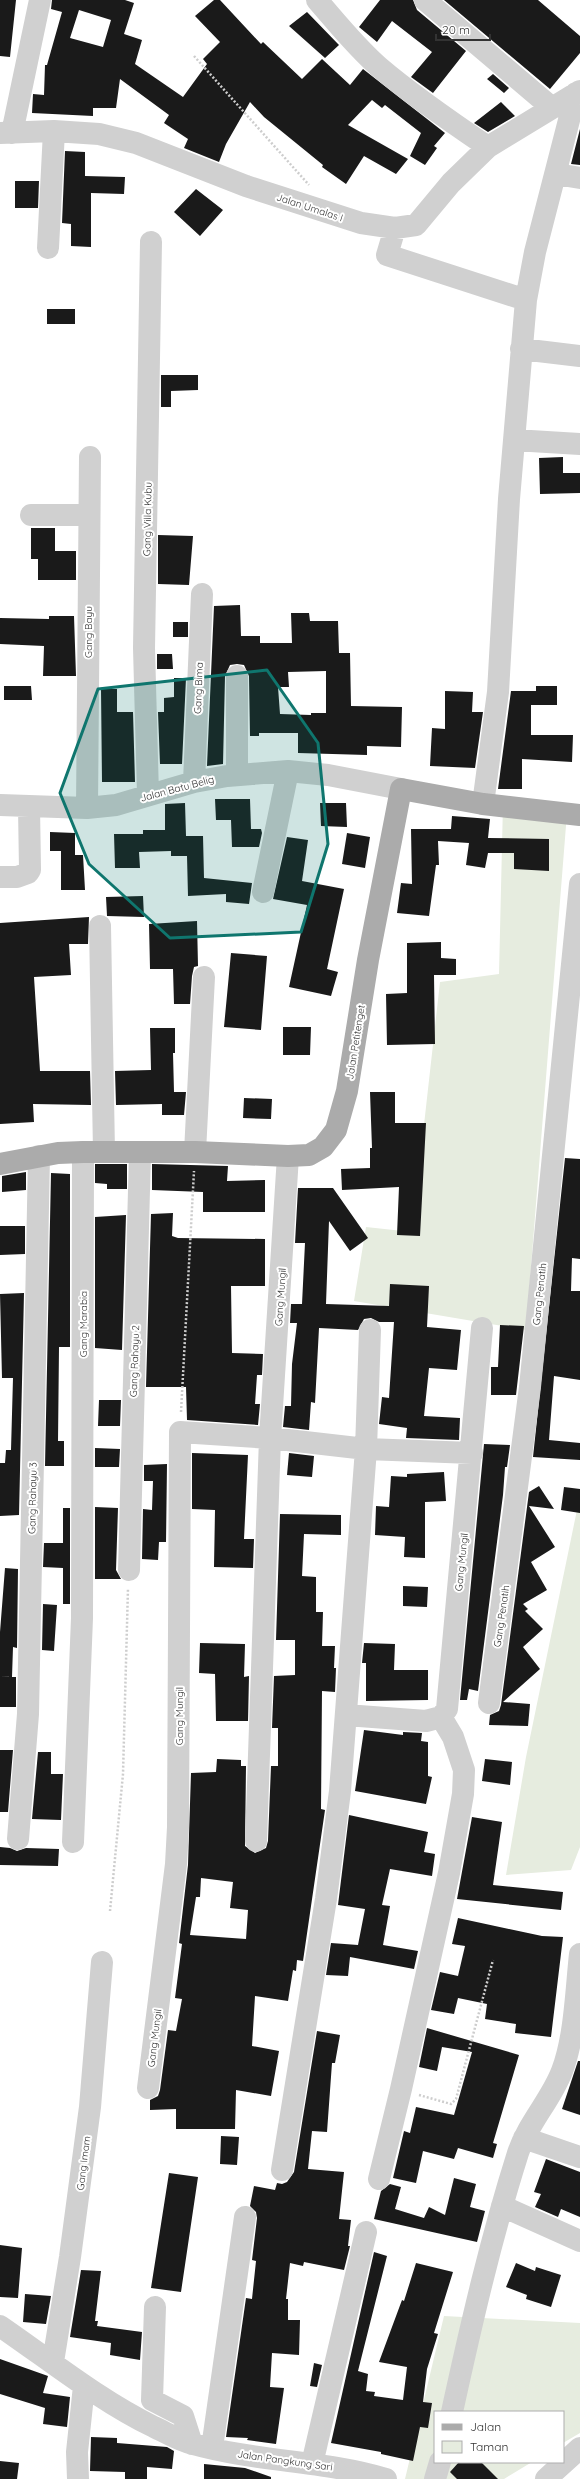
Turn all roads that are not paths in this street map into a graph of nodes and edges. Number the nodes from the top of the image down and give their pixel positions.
1 (40, 0) edge
2 (317, 0) edge
3 (425, 0) edge
4 (578, 92) edge
5 (552, 107) junction
6 (54, 131) junction
7 (6, 133) edge
8 (488, 147) junction
9 (556, 174) junction
10 (580, 178) edge
11 (396, 228) junction
12 (151, 242) dead end
13 (48, 248) dead end
14 (526, 300) junction
15 (521, 349) junction
16 (580, 356) edge
17 (514, 440) junction
18 (580, 444) edge
19 (90, 457) dead end
20 (31, 515) dead end
21 (89, 515) junction
22 (202, 594) dead end
23 (237, 676) dead end
24 (288, 771) junction
25 (237, 775) junction
26 (194, 782) junction
27 (400, 789) junction
28 (148, 795) junction
29 (483, 804) junction
30 (0, 805) edge
31 (30, 807) junction
32 (87, 808) junction
33 (580, 815) edge
34 (0, 877) edge
35 (580, 884) edge
36 (263, 892) dead end
37 (100, 926) dead end
38 (204, 977) dead end
39 (93, 1152) junction
40 (140, 1152) junction
41 (195, 1152) junction
42 (39, 1156) junction
43 (288, 1156) junction
44 (0, 1164) edge
45 (482, 1328) dead end
46 (370, 1330) dead end
47 (270, 1438) junction
48 (366, 1449) junction
49 (472, 1453) junction
50 (128, 1570) road end
51 (489, 1703) dead end
52 (346, 1715) junction
53 (441, 1717) junction
54 (18, 1839) dead end
55 (256, 1841) dead end
56 (73, 1842) dead end
57 (580, 1954) edge
58 (102, 1962) dead end
59 (148, 2088) dead end
60 (524, 2138) junction
61 (580, 2157) edge
62 (282, 2170) dead end
63 (379, 2179) dead end
64 (502, 2206) junction
65 (245, 2217) dead end
66 (366, 2232) dead end
67 (580, 2241) edge
68 (155, 2307) dead end
69 (0, 2326) edge
70 (53, 2362) junction
71 (84, 2386) junction
72 (152, 2400) junction
73 (452, 2411) edge
74 (130, 2415) junction
75 (202, 2446) junction
76 (580, 2448) edge
77 (440, 2463) edge
78 (564, 2463) edge
79 (564, 2463) edge
80 (312, 2464) junction
81 (78, 2479) edge
82 (386, 2479) edge
83 (435, 2479) edge
84 (546, 2479) edge

1 - 7 street
2 - 8 street
3 - 5 street
4 - 5 street, Jalan Umalas I
4 - 9 street
5 - 8 street, Jalan Umalas I
6 - 7 street, Jalan Umalas I
6 - 11 street, Jalan Umalas I
6 - 13 street
8 - 11 street, Jalan Umalas I
9 - 10 street
9 - 14 street
11 - 14 street
12 - 28 street, Gang Villa Kubu
14 - 15 street
15 - 16 street
15 - 17 street
17 - 18 street
17 - 29 street
19 - 21 street, Gang Bayu
20 - 21 street
21 - 32 street, Gang Bayu
22 - 26 street, Gang Bima
23 - 25 street
24 - 25 street, Jalan Batu Belig
24 - 27 street, Jalan Batu Belig
24 - 36 street
25 - 26 street, Jalan Batu Belig
26 - 28 street, Jalan Batu Belig
27 - 29 main road
27 - 43 main road, Jalan Petitenget
28 - 32 street, Jalan Batu Belig
29 - 33 main road
30 - 31 street, Jalan Batu Belig
31 - 32 street, Jalan Batu Belig
31 - 34 street
35 - 51 street, Gang Penatih
37 - 39 street, Gang Marabia
38 - 41 street
39 - 40 main road, Jalan Petitenget
39 - 42 main road, Jalan Petitenget
39 - 56 street, Gang Marabia
40 - 41 main road, Jalan Petitenget
40 - 50 street, Gang Rahayu 2
41 - 43 main road, Jalan Petitenget
42 - 44 main road, Jalan Petitenget
42 - 54 street, Gang Rahayu 3
43 - 47 street, Gang Mungil
45 - 49 street, Gang Mungil
46 - 48 street
47 - 48 street
47 - 55 street, Gang Mungil
47 - 59 street, Gang Mungil
48 - 49 street
48 - 52 street
49 - 53 street, Gang Mungil
52 - 53 street
52 - 62 street
53 - 63 street
57 - 60 street
58 - 70 street, Gang Imam
60 - 61 street
60 - 64 street
64 - 67 street
64 - 73 street
65 - 75 street
66 - 80 street
68 - 72 street
69 - 70 street, Jalan Pangkung Sari
70 - 71 street, Jalan Pangkung Sari
71 - 74 street, Jalan Pangkung Sari
71 - 81 street
72 - 74 street
72 - 75 street
74 - 75 street, Jalan Pangkung Sari
75 - 80 street, Jalan Pangkung Sari
76 - 79 street
77 - 83 street
78 - 84 street
80 - 82 street, Jalan Pangkung Sari

